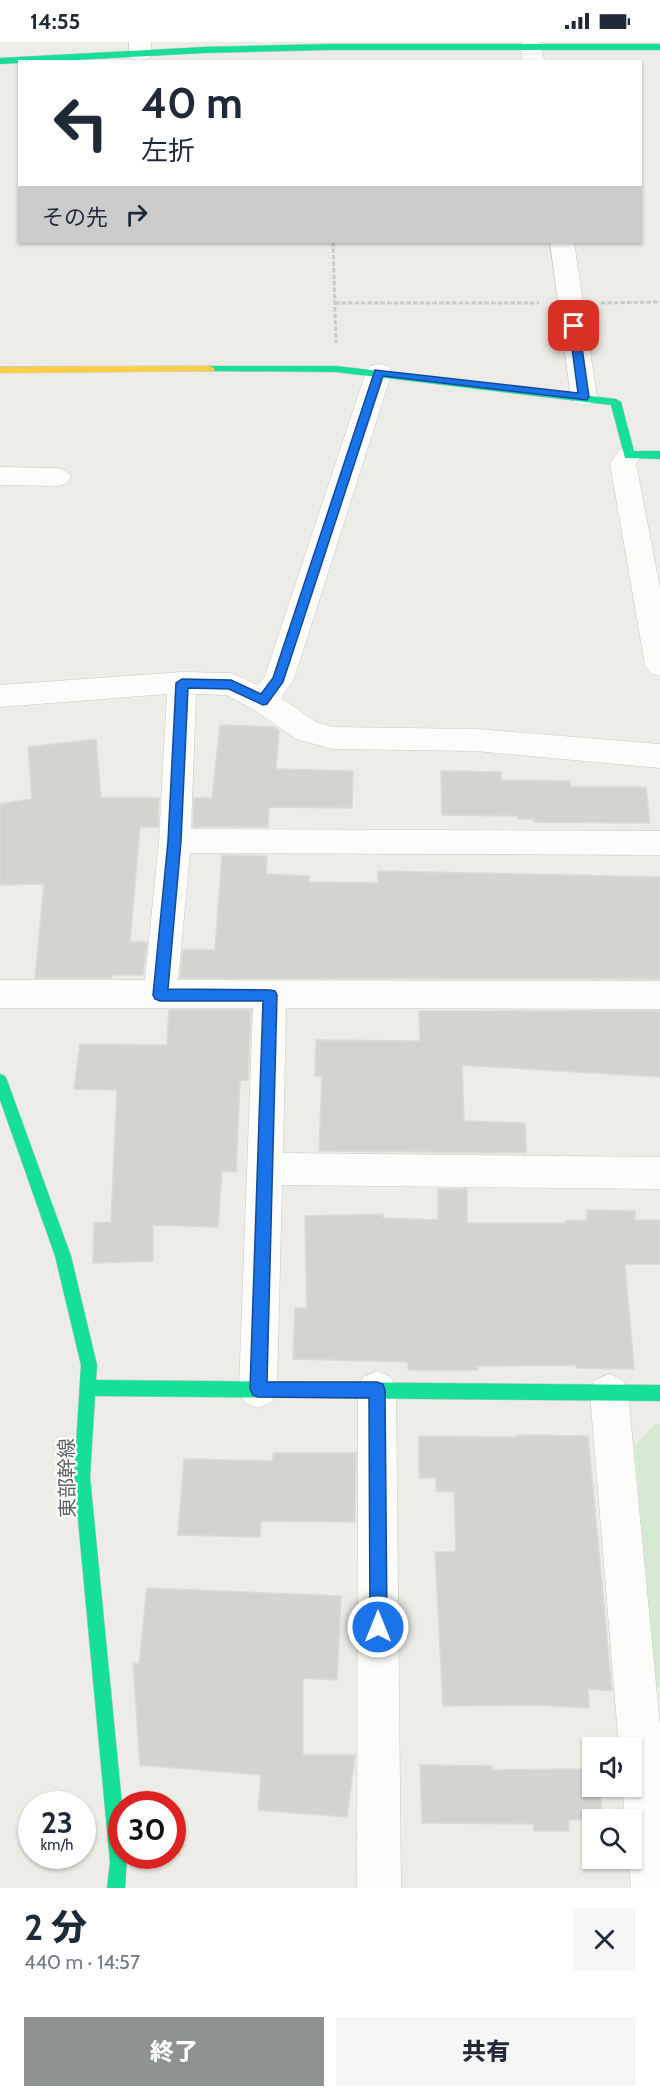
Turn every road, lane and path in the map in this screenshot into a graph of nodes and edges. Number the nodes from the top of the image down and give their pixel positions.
1 (660, 47) edge
2 (140, 48) edge
3 (533, 54) edge
4 (0, 61) edge
5 (333, 243) edge
6 (562, 243) edge
7 (660, 302) edge
8 (335, 303) junction
9 (571, 303) junction
10 (336, 369) junction
11 (0, 370) edge
12 (379, 372) junction
13 (584, 397) junction
14 (629, 455) junction
15 (660, 455) edge
16 (0, 476) edge
17 (58, 477) dead end
18 (660, 665) edge
19 (182, 683) junction
20 (0, 696) edge
21 (263, 701) junction
22 (660, 756) edge
23 (175, 841) junction
24 (660, 843) edge
25 (0, 994) edge
26 (160, 995) junction
27 (270, 995) junction
28 (660, 995) edge
29 (0, 1080) edge
30 (266, 1169) junction
31 (660, 1173) edge
32 (89, 1388) junction
33 (258, 1389) junction
34 (377, 1390) junction
35 (609, 1393) junction
36 (660, 1393) edge
37 (116, 1888) edge
38 (379, 1888) edge
39 (653, 1888) edge

1 - 3 street
2 - 3 street
2 - 4 street
5 - 8 path
6 - 9 street
7 - 9 path
8 - 9 path
8 - 10 path
9 - 13 street
10 - 11 street
10 - 12 street
12 - 13 street
12 - 21 street
13 - 14 street
14 - 15 street
14 - 18 street
16 - 17 street
19 - 20 street
19 - 21 street
19 - 23 street
21 - 22 street
23 - 24 street
23 - 26 street
25 - 26 street
26 - 27 street
27 - 28 street
27 - 30 street
29 - 32 street, 東部幹線
30 - 31 street
30 - 33 street
32 - 33 street
32 - 37 street, 東部幹線
33 - 34 street
34 - 35 street
34 - 38 street
35 - 36 street
35 - 39 street

